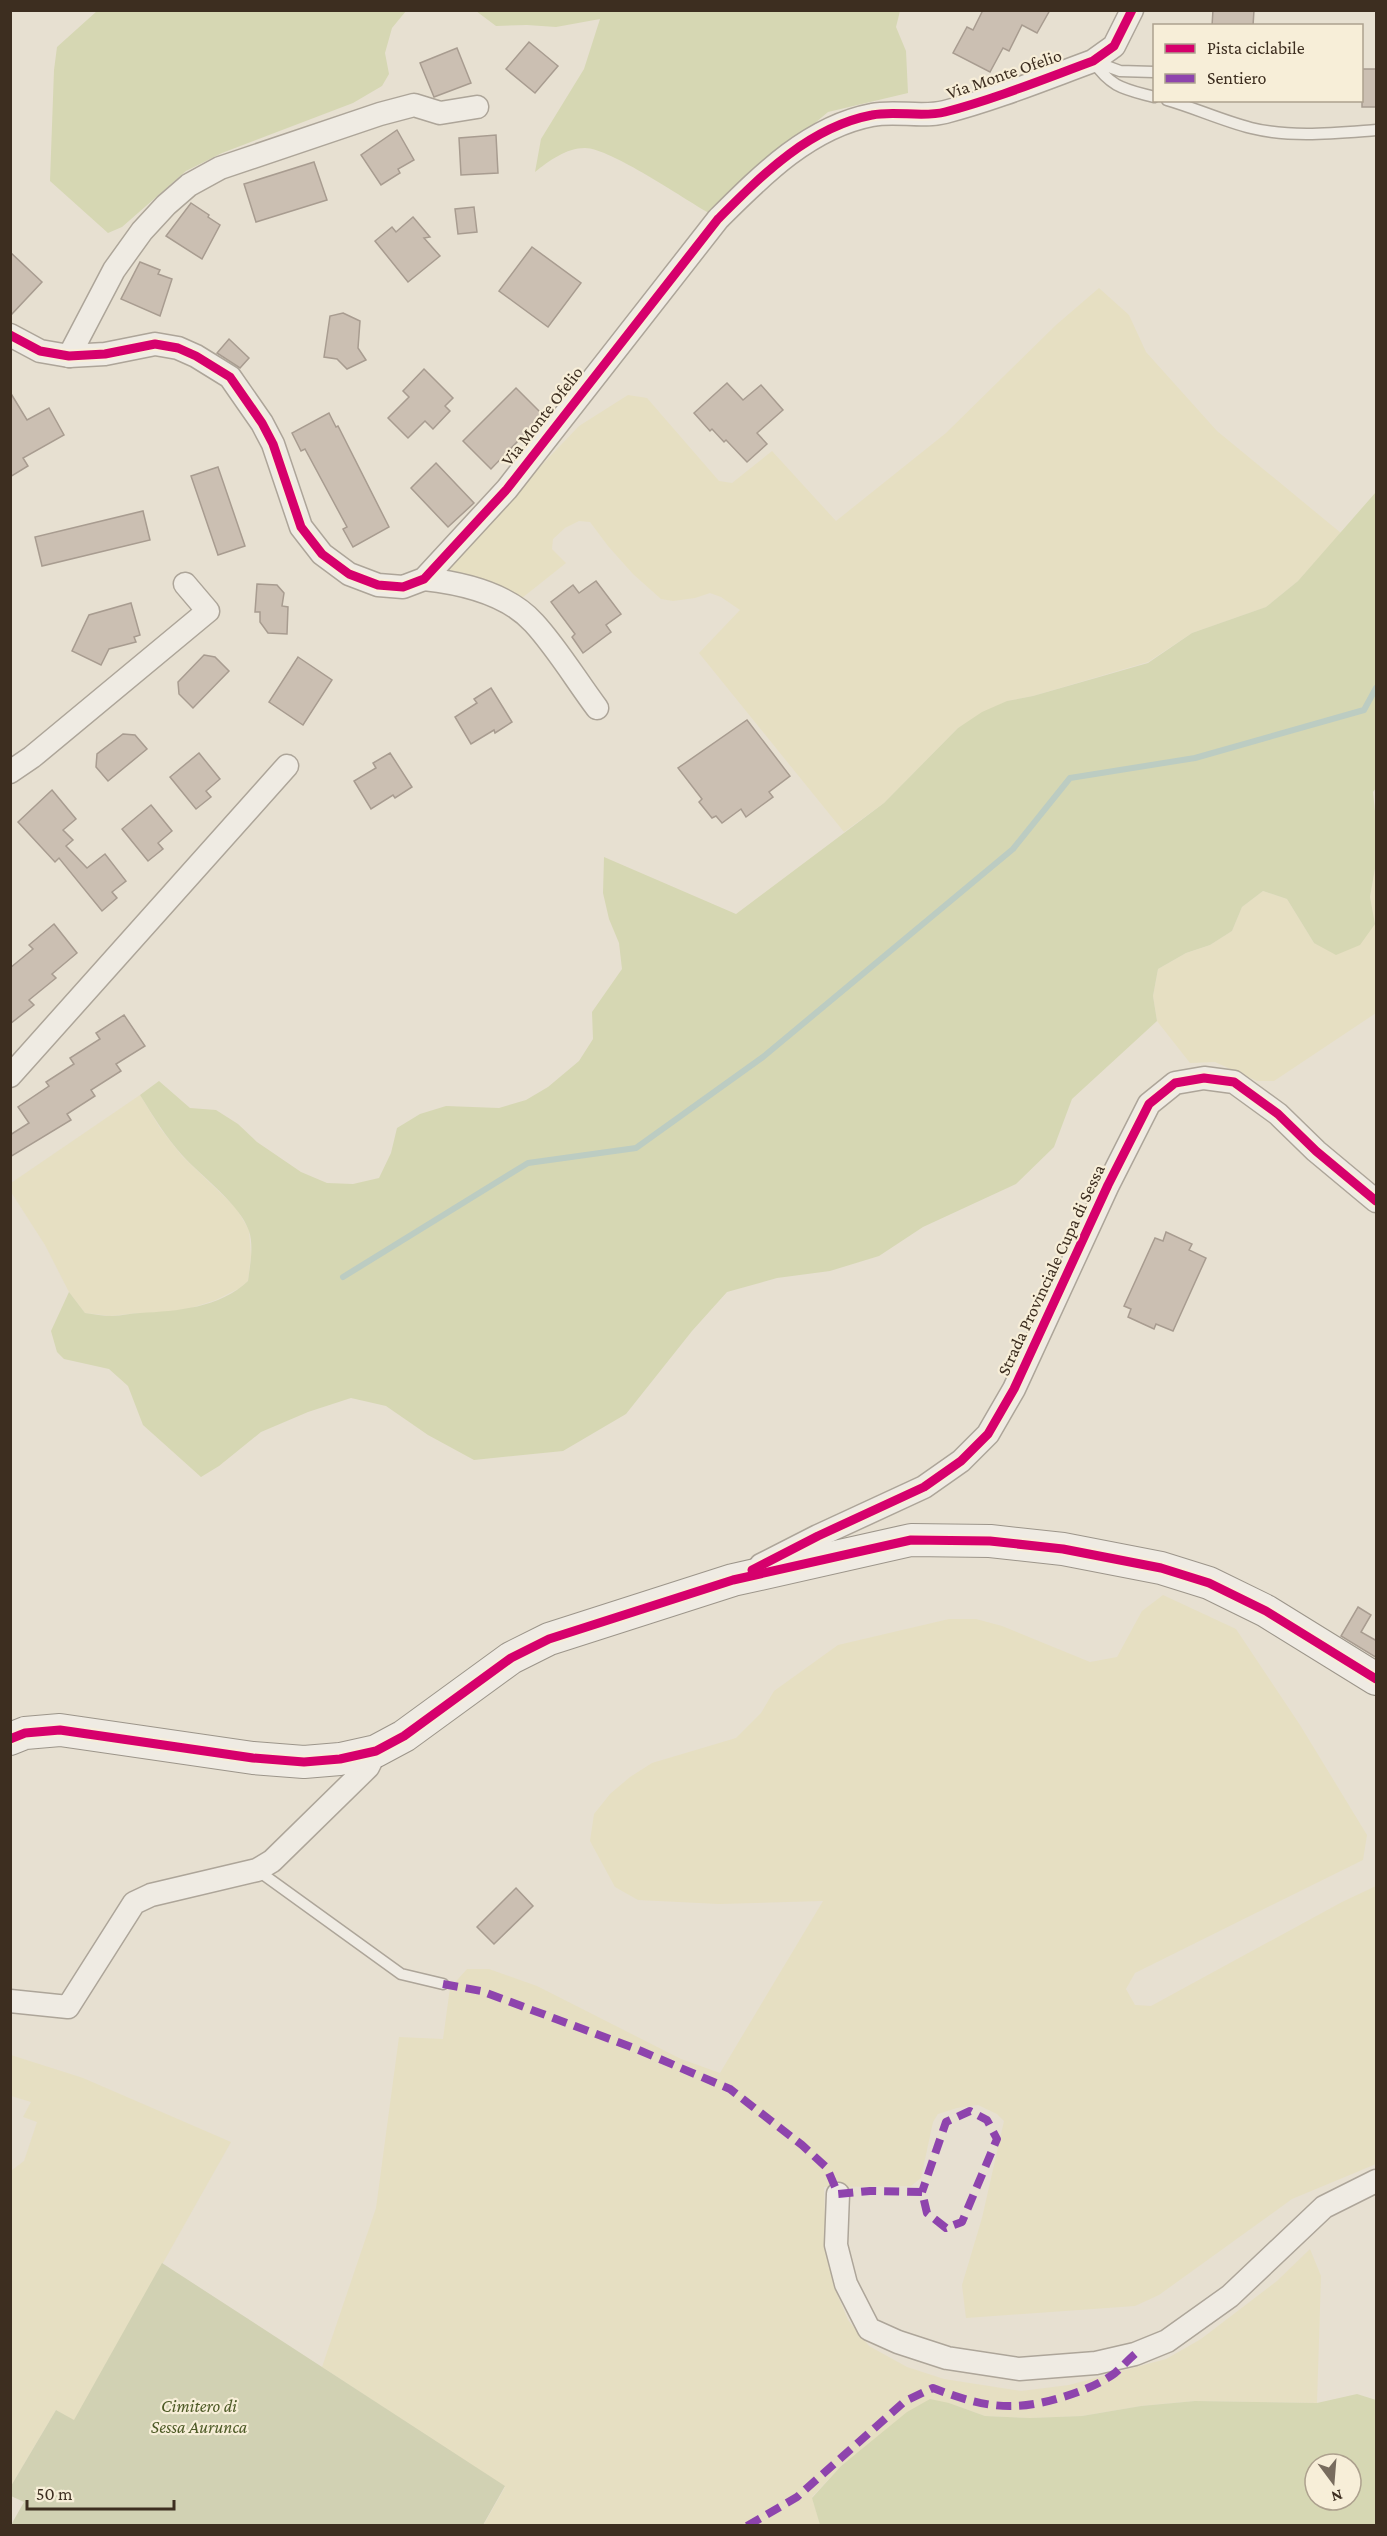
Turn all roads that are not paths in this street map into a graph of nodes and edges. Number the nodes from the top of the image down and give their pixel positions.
1 (1132, 10) edge
2 (1093, 61) junction
3 (1153, 72) edge
4 (1153, 96) edge
5 (1173, 102) edge
6 (477, 107) dead end
7 (1377, 130) edge
8 (10, 335) edge
9 (69, 356) junction
10 (424, 579) junction
11 (185, 584) dead end
12 (597, 708) dead end
13 (287, 766) dead end
14 (10, 772) edge
15 (10, 1076) edge
16 (1377, 1201) edge
17 (733, 1580) junction
18 (1377, 1679) edge
19 (10, 1739) edge
20 (376, 1751) junction
21 (257, 1870) junction
22 (443, 1984) dead end
23 (10, 2001) edge
24 (1377, 2181) edge
25 (838, 2194) dead end

1 - 2 street, Via Monte Ofelio
2 - 3 lane
2 - 4 lane
2 - 10 street, Via Monte Ofelio
5 - 7 lane
6 - 9 street
8 - 9 street
9 - 10 street
10 - 12 street
11 - 14 street
13 - 15 street
16 - 17 street, Strada Provinciale Cupa di Sessa
17 - 18 street
17 - 20 street
19 - 20 street
20 - 21 street
21 - 22 lane
21 - 23 street
24 - 25 street

